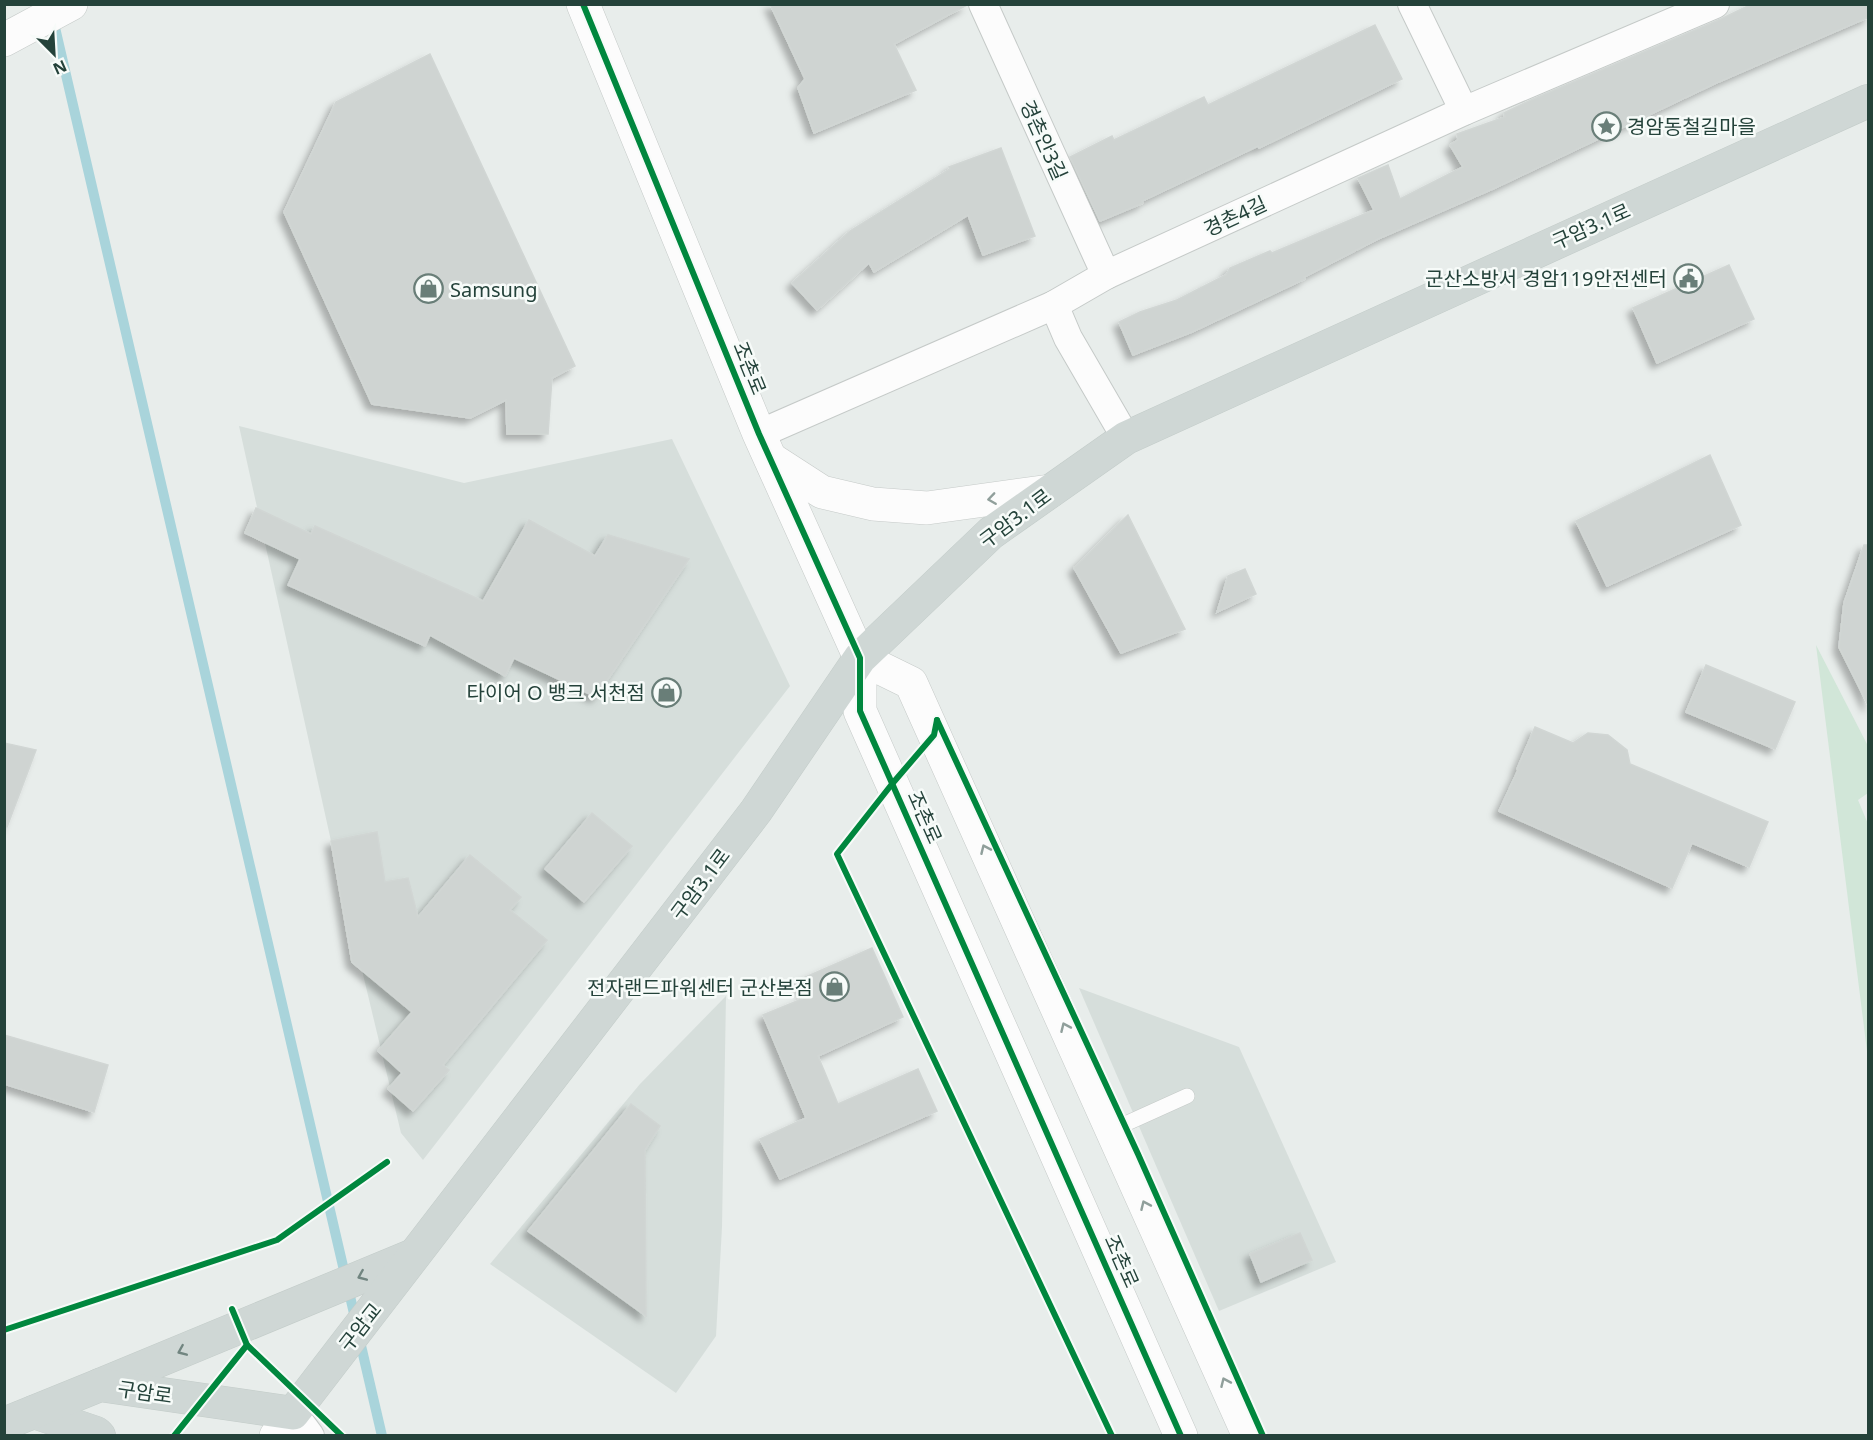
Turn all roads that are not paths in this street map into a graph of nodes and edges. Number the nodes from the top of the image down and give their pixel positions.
1 (71, 4) edge
2 (583, 4) edge
3 (983, 4) edge
4 (1412, 4) edge
5 (1715, 4) edge
6 (4, 40) edge
7 (1869, 100) edge
8 (1464, 111) junction
9 (1106, 275) junction
10 (1054, 305) junction
11 (1126, 438) junction
12 (765, 447) junction
13 (1050, 491) junction
14 (860, 658) junction
15 (1187, 1096) dead end
16 (1107, 1120) junction
17 (416, 1254) junction
18 (100, 1385) junction
19 (19, 1418) edge
20 (296, 1421) edge
21 (99, 1436) edge
22 (1181, 1436) edge
23 (1249, 1436) edge

1 - 6 street
2 - 12 street, 조촌로
3 - 9 street, 경촌안3길
4 - 8 street
5 - 8 street, 경촌4길
7 - 11 main road, 구암3.1로
8 - 9 street, 경촌4길
9 - 10 street, 경촌4길
10 - 11 street
10 - 12 street, 경촌4길
11 - 13 main road, 구암3.1로
13 -> 12 street
12 - 14 street, 조촌로
13 - 14 main road, 구암3.1로
16 -> 14 street
14 - 17 main road, 구암3.1로
14 - 22 street, 조촌로
15 - 16 lane
23 -> 16 street
17 -> 18 main road
17 - 20 main road, 구암교
18 - 19 main road, 구암로
18 - 20 main road, 구암로
19 - 21 main road

